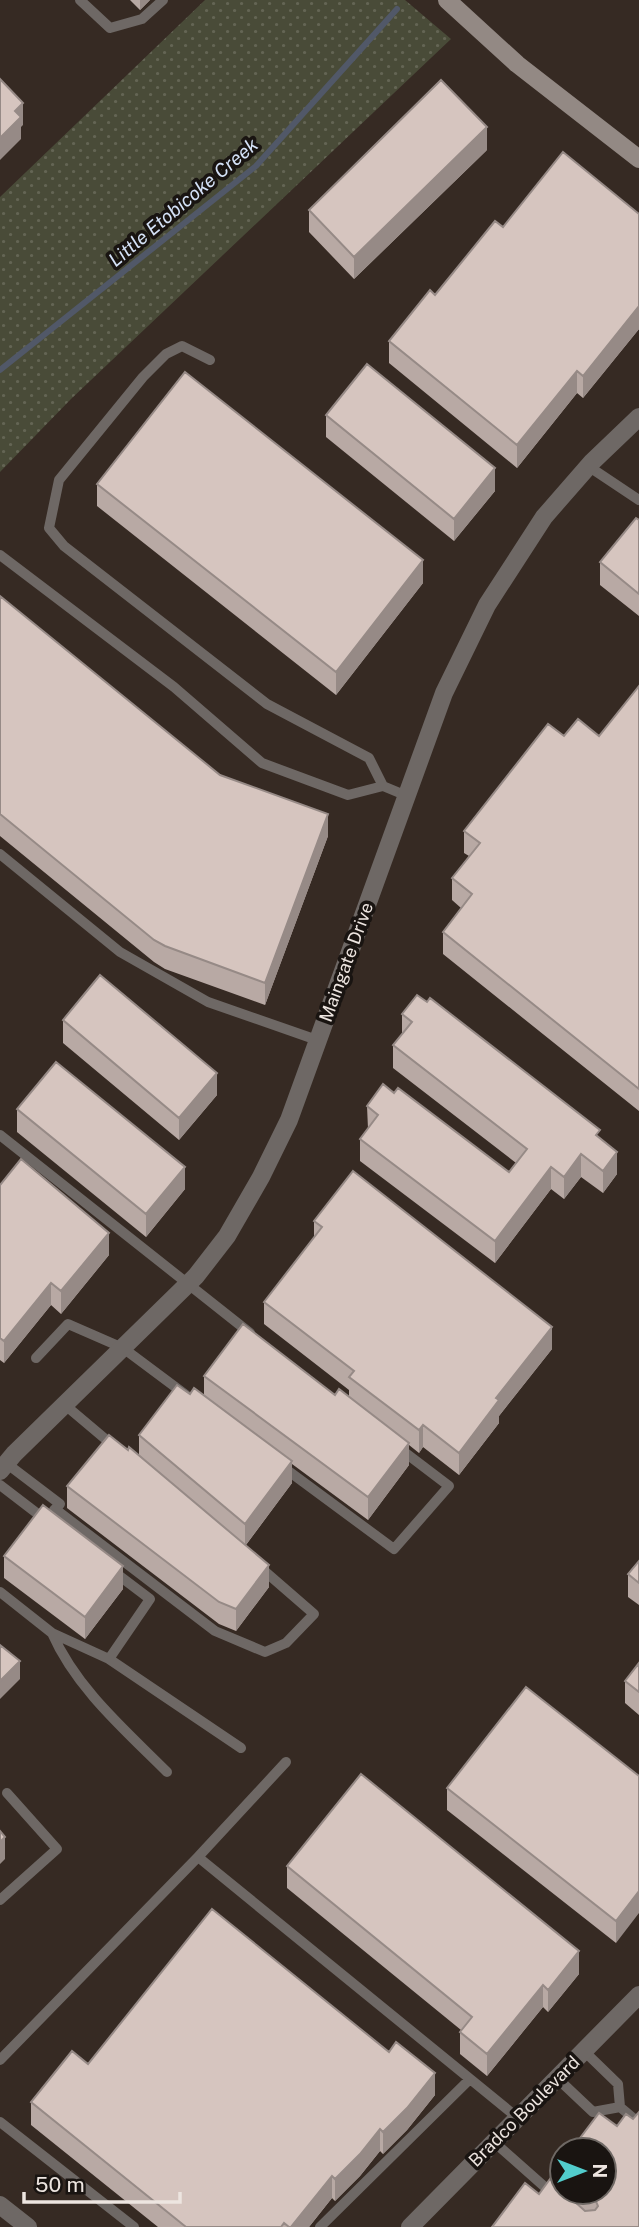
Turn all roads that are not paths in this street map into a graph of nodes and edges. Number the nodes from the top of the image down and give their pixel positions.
1 (80, 0) edge
2 (163, 0) edge
3 (447, 0) edge
4 (639, 159) edge
5 (210, 360) dead end
6 (639, 416) edge
7 (588, 466) junction
8 (639, 501) edge
9 (0, 555) edge
10 (383, 786) junction
11 (407, 796) junction
12 (0, 854) edge
13 (317, 1040) junction
14 (0, 1135) edge
15 (186, 1284) junction
16 (263, 1343) edge
17 (123, 1348) junction
18 (36, 1358) dead end
19 (199, 1404) edge
20 (65, 1405) junction
21 (0, 1442) edge
22 (394, 1444) edge
23 (129, 1458) edge
24 (275, 1461) edge
25 (7, 1463) edge
26 (0, 1485) edge
27 (55, 1508) junction
28 (45, 1519) junction
29 (55, 1527) edge
30 (257, 1565) edge
31 (108, 1567) edge
32 (0, 1592) edge
33 (52, 1633) junction
34 (109, 1659) junction
35 (241, 1748) dead end
36 (286, 1762) dead end
37 (167, 1772) dead end
38 (7, 1793) dead end
39 (198, 1857) junction
40 (0, 1900) edge
41 (639, 1995) edge
42 (584, 2051) junction
43 (0, 2060) edge
44 (557, 2078) junction
45 (469, 2080) junction
46 (620, 2107) junction
47 (518, 2118) junction
48 (0, 2122) edge
49 (639, 2123) edge
50 (494, 2142) junction
51 (548, 2190) edge
52 (0, 2205) edge
53 (418, 2225) edge
54 (28, 2227) edge
55 (134, 2227) edge
56 (320, 2227) edge

1 - 2 lane
3 - 4 street
5 - 10 lane
6 - 7 street, Maingate Drive
7 - 8 lane
7 - 11 street, Maingate Drive
9 - 10 lane
10 - 11 lane
11 - 13 street, Maingate Drive
12 - 13 lane
13 - 15 street, Maingate Drive
14 - 15 lane
15 - 16 lane
15 - 17 street, Maingate Drive
17 - 18 lane
17 - 19 lane
17 - 20 street, Maingate Drive
20 - 23 lane
20 - 25 street, Maingate Drive
21 - 25 street
22 - 24 lane
25 - 27 lane
26 - 28 lane
27 - 28 lane
27 - 30 lane
28 - 29 lane
31 - 34 lane
32 - 33 lane
33 - 34 lane
33 - 37 lane
34 - 35 lane
36 - 39 lane
38 - 40 lane
39 - 43 lane
39 - 45 lane
41 - 42 street, Bradco Boulevard
42 - 44 street, Bradco Boulevard
42 - 46 lane
44 - 46 lane
44 - 47 street, Bradco Boulevard
45 - 47 lane
45 - 56 lane
46 - 49 lane
47 - 50 street, Bradco Boulevard
48 - 55 lane
50 - 51 lane
50 - 53 street, Bradco Boulevard
52 - 54 street

